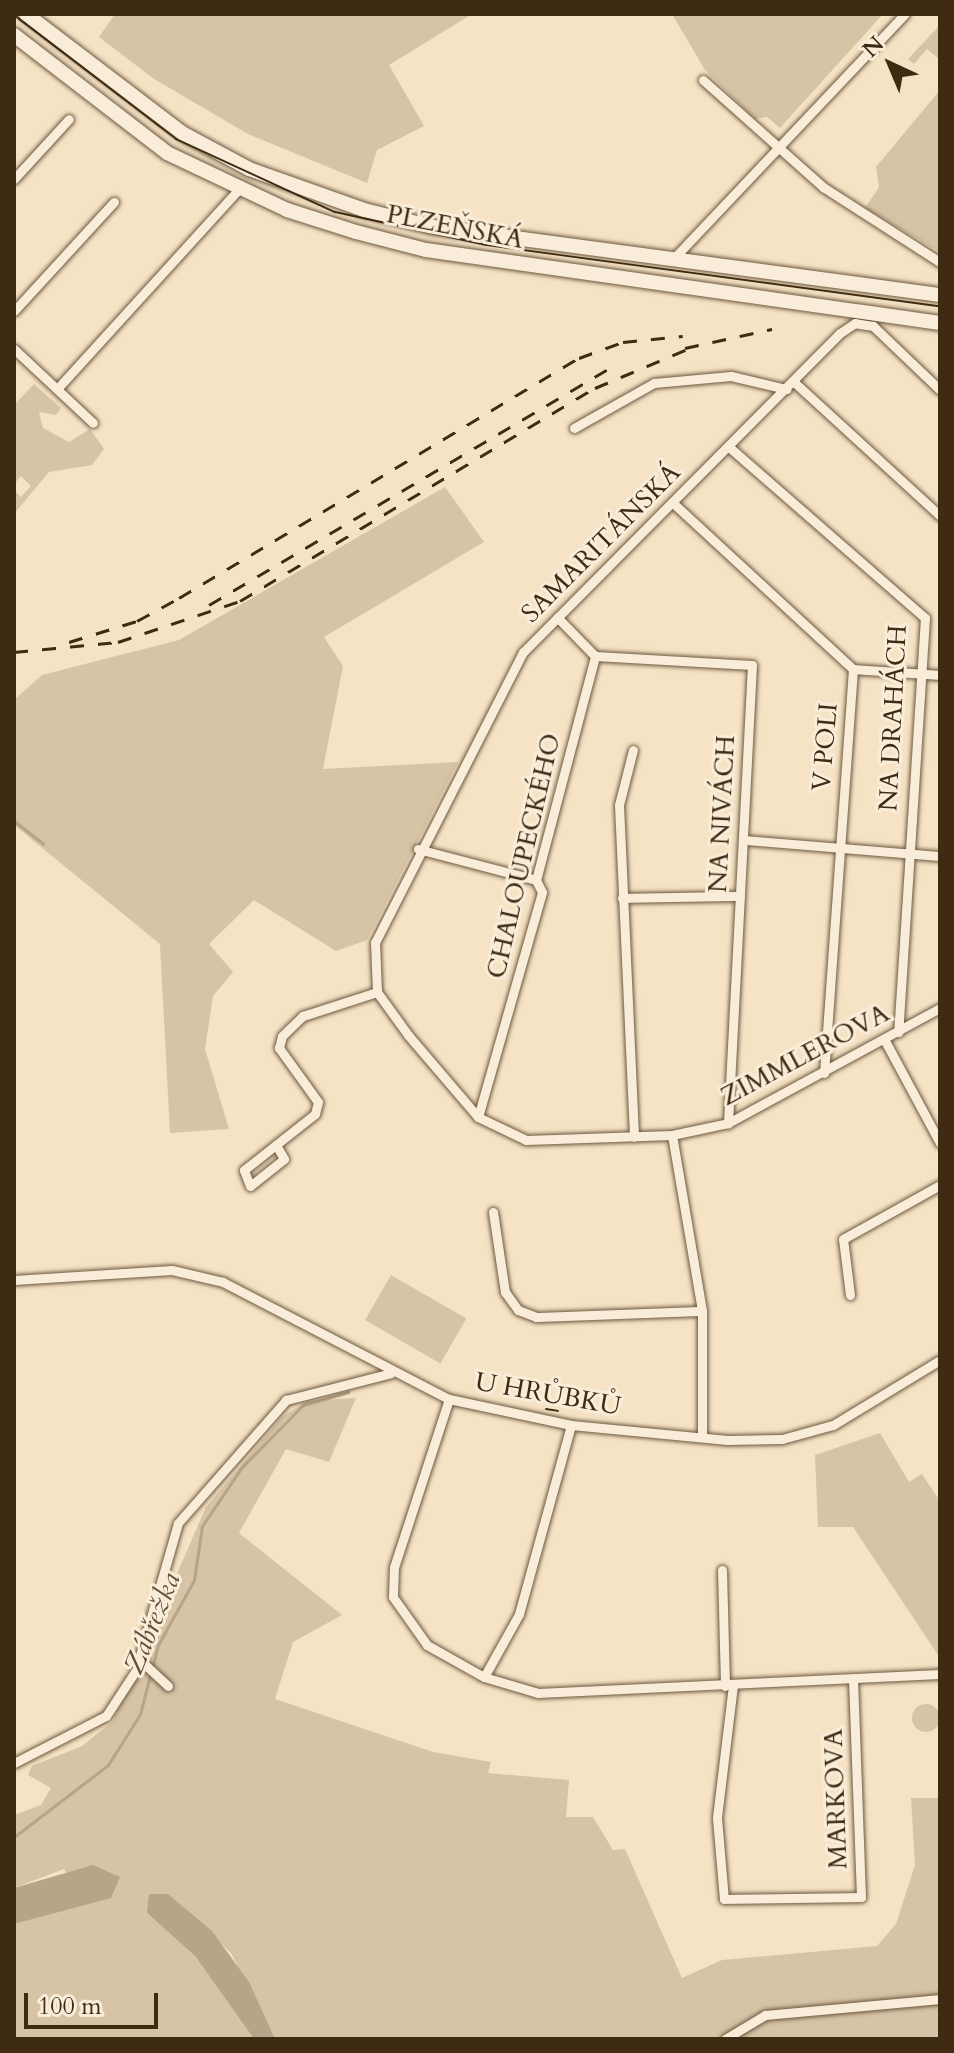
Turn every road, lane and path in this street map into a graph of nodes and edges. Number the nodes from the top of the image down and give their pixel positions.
1 (26, 14) edge
2 (905, 14) edge
3 (14, 35) edge
4 (703, 80) dead end
5 (69, 119) dead end
6 (777, 151) junction
7 (14, 179) edge
8 (239, 189) junction
9 (114, 202) dead end
10 (671, 259) junction
11 (940, 262) edge
12 (940, 295) edge
13 (14, 311) edge
14 (940, 323) edge
15 (14, 349) edge
16 (790, 386) junction
17 (57, 389) junction
18 (940, 390) edge
19 (93, 423) dead end
20 (574, 428) dead end
21 (729, 447) junction
22 (673, 503) junction
23 (940, 516) edge
24 (557, 617) junction
25 (595, 656) junction
26 (853, 669) junction
27 (920, 675) junction
28 (940, 675) edge
29 (633, 750) dead end
30 (745, 840) junction
31 (839, 846) junction
32 (418, 849) junction
33 (906, 853) junction
34 (940, 856) edge
35 (536, 880) junction
36 (740, 896) junction
37 (622, 898) junction
38 (377, 992) junction
39 (940, 1008) edge
40 (898, 1032) junction
41 (884, 1039) junction
42 (824, 1073) junction
43 (478, 1117) junction
44 (728, 1123) junction
45 (672, 1135) junction
46 (634, 1137) junction
47 (940, 1143) edge
48 (276, 1145) junction
49 (940, 1185) edge
50 (493, 1212) dead end
51 (14, 1280) edge
52 (850, 1295) dead end
53 (702, 1311) junction
54 (940, 1360) edge
55 (391, 1373) junction
56 (449, 1399) junction
57 (571, 1425) junction
58 (702, 1437) junction
59 (722, 1570) dead end
60 (142, 1666) junction
61 (940, 1674) edge
62 (484, 1677) junction
63 (853, 1683) junction
64 (729, 1685) junction
65 (168, 1686) dead end
66 (14, 1763) edge
67 (940, 1999) edge
68 (725, 2039) edge

1 - 10 main road, PLZEŇSKÁ
2 - 6 street
3 - 8 main road, PLZEŇSKÁ
4 - 6 street
5 - 7 street
6 - 10 street
6 - 11 street
8 - 14 main road, PLZEŇSKÁ
8 - 17 street
9 - 13 street
10 - 12 main road, PLZEŇSKÁ
15 - 17 street
16 - 18 street, SAMARITÁNSKÁ
16 - 20 street
16 - 21 street, SAMARITÁNSKÁ
16 - 23 street
17 - 19 street
21 - 22 street, SAMARITÁNSKÁ
21 - 27 street, NA DRAHÁCH
22 - 24 street, SAMARITÁNSKÁ
22 - 26 street, V POLI
24 - 25 street
24 - 32 street, SAMARITÁNSKÁ
25 - 30 street, NA NIVÁCH
25 - 35 street, CHALOUPECKÉHO
26 - 27 street
26 - 31 street, V POLI
27 - 28 street
27 - 33 street, NA DRAHÁCH
29 - 37 street
30 - 31 street
30 - 36 street, NA NIVÁCH
31 - 33 street
31 - 42 street, V POLI
32 - 35 street
32 - 38 street
33 - 34 street
33 - 40 street, NA DRAHÁCH
35 - 43 street, CHALOUPECKÉHO
36 - 37 street
36 - 44 street, NA NIVÁCH
37 - 46 street
38 - 43 street, ZIMMLEROVA
38 - 48 street
39 - 40 street, ZIMMLEROVA
40 - 41 street, ZIMMLEROVA
41 - 42 street, ZIMMLEROVA
41 - 47 street
42 - 44 street, ZIMMLEROVA
43 - 46 street, ZIMMLEROVA
44 - 45 street, ZIMMLEROVA
45 - 46 street, ZIMMLEROVA
45 - 53 street
48 - 48 street
49 - 52 street
50 - 53 street
51 - 55 street, U HRŮBKŮ
53 - 58 street
54 - 58 street, U HRŮBKŮ
55 - 56 street, U HRŮBKŮ
55 - 60 street
56 - 57 street, U HRŮBKŮ
56 - 62 street
57 - 58 street, U HRŮBKŮ
57 - 62 street
59 - 64 street
60 - 65 street
60 - 66 street
61 - 63 street
62 - 64 street
63 - 64 street
63 - 64 street, MARKOVA
67 - 68 street

